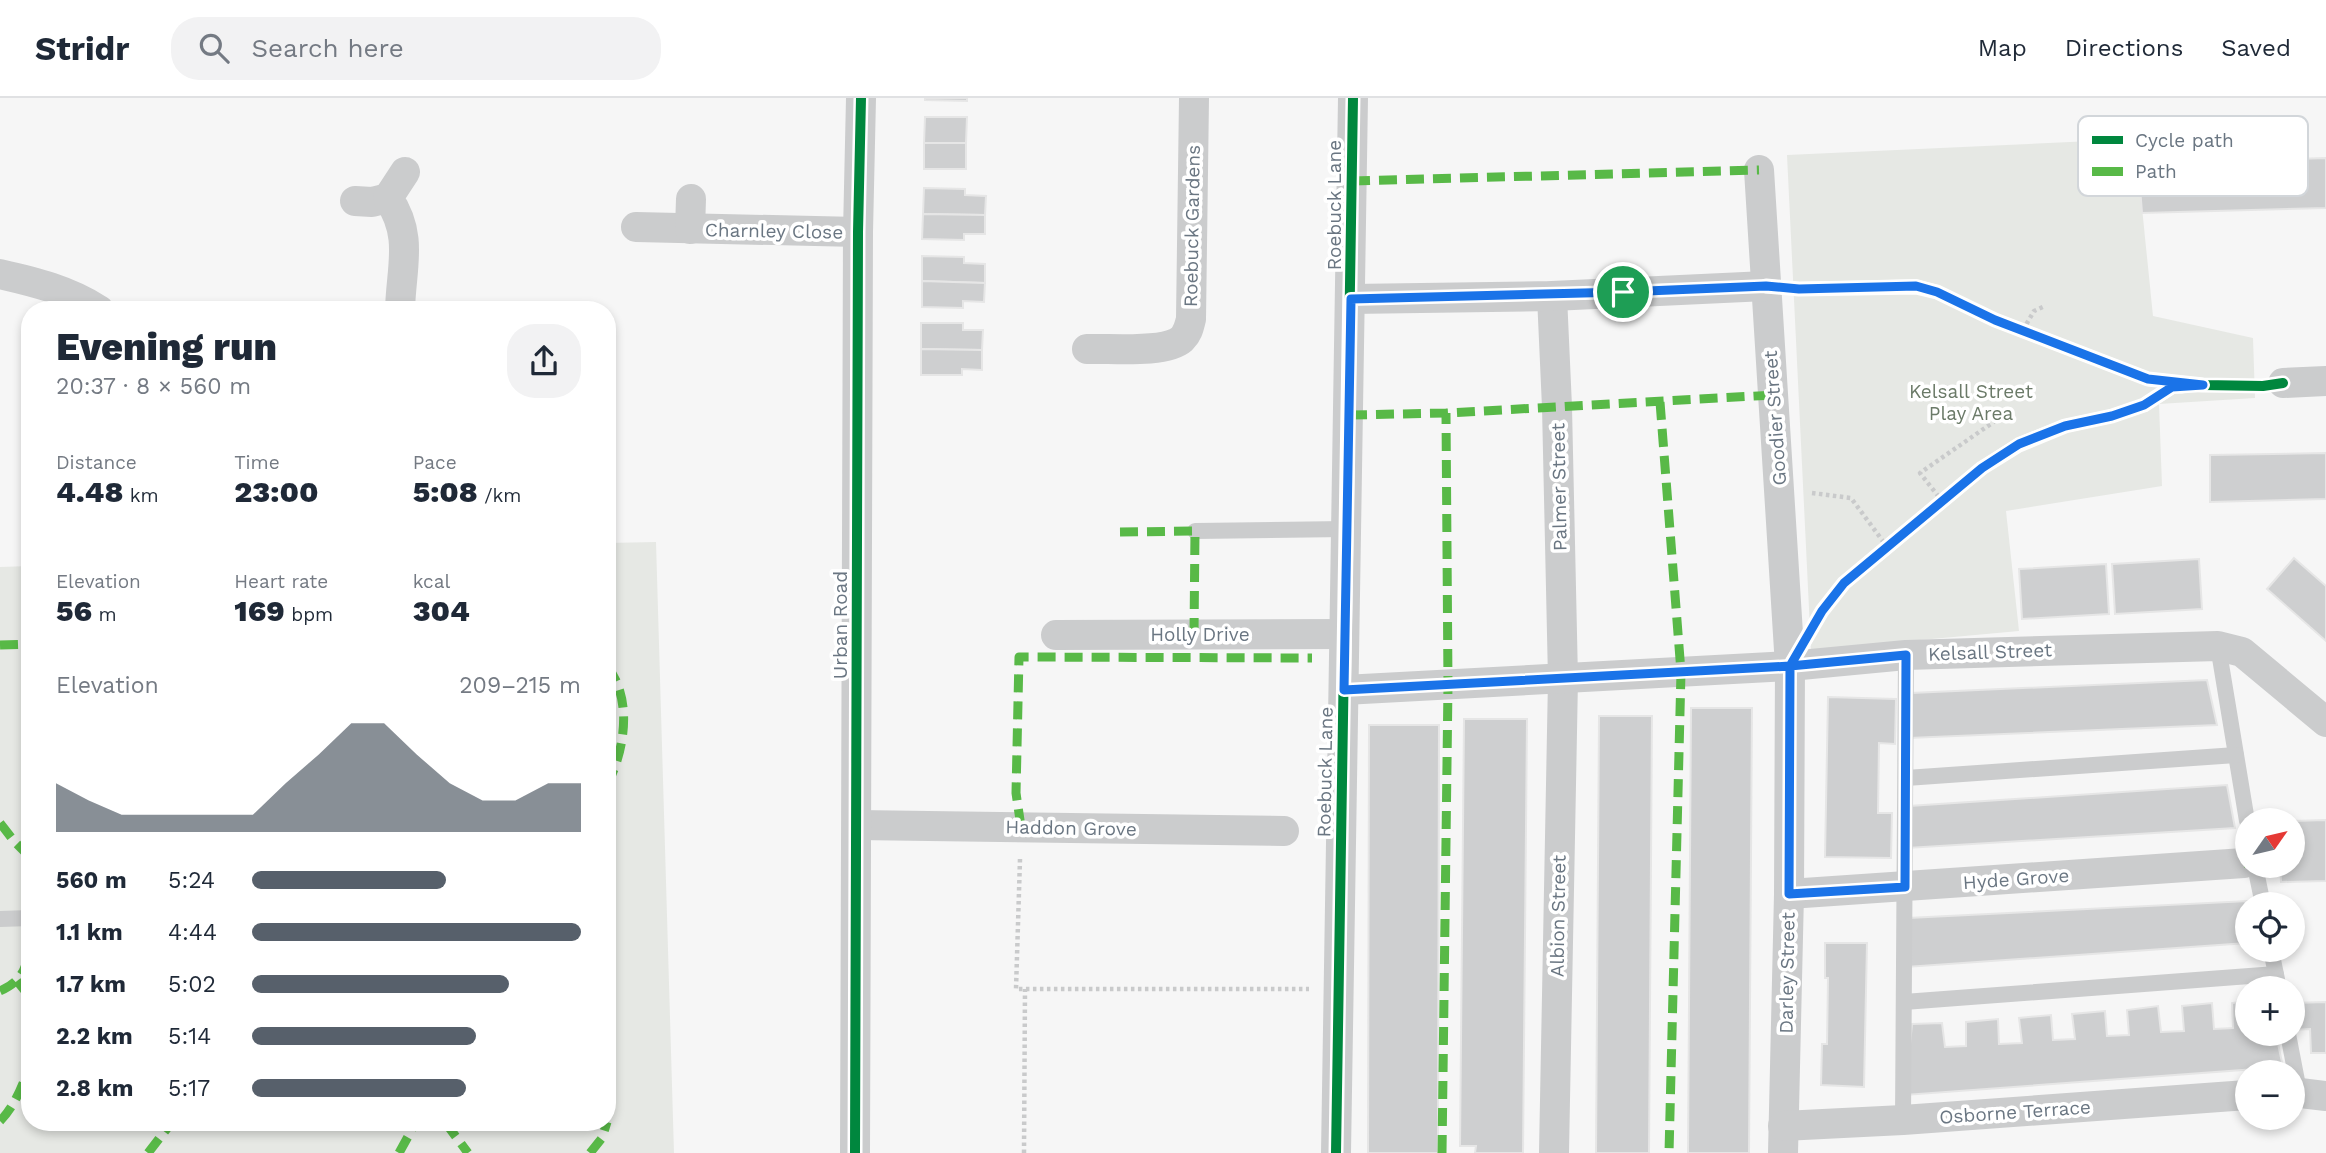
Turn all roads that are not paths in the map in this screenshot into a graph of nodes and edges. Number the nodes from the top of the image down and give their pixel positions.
1 (861, 98) edge
2 (1194, 98) edge
3 (1353, 98) edge
4 (1759, 170) dead end
5 (405, 172) dead end
6 (388, 198) junction
7 (691, 199) dead end
8 (355, 201) dead end
9 (636, 227) dead end
10 (690, 229) junction
11 (858, 232) junction
12 (0, 274) edge
13 (1766, 286) junction
14 (1552, 296) junction
15 (1351, 299) junction
16 (82, 301) edge
17 (401, 301) edge
18 (1087, 349) dead end
19 (2326, 381) edge
20 (2283, 383) dead end
21 (1346, 529) junction
22 (1195, 531) dead end
23 (1344, 634) junction
24 (1056, 635) dead end
25 (2218, 646) junction
26 (1906, 655) junction
27 (1790, 666) junction
28 (1563, 679) junction
29 (1344, 690) junction
30 (2326, 723) edge
31 (2236, 755) junction
32 (1906, 778) junction
33 (2245, 808) edge
34 (858, 825) junction
35 (1284, 831) dead end
36 (2235, 866) edge
37 (1905, 887) junction
38 (1789, 894) junction
39 (21, 918) edge
40 (0, 919) edge
41 (2235, 983) edge
42 (1904, 1002) junction
43 (2292, 1046) edge
44 (2306, 1093) edge
45 (2235, 1096) edge
46 (1903, 1120) junction
47 (1783, 1140) edge
48 (855, 1153) edge
49 (1336, 1153) edge
50 (1554, 1153) edge

1 - 11 street, Urban Road
2 - 18 street, Roebuck Gardens
3 - 15 street, Roebuck Lane
4 - 13 street, Goodier Street
5 - 6 street
6 - 8 street
6 - 17 street
7 - 10 street, Charnley Close
9 - 10 street, Charnley Close
10 - 11 street, Charnley Close
11 - 34 street, Urban Road
12 - 16 street
13 - 14 street
13 - 27 street, Goodier Street
14 - 15 street
14 - 28 street, Palmer Street
15 - 21 street, Roebuck Lane
19 - 20 street
21 - 22 lane
21 - 23 street, Roebuck Lane
23 - 24 street, Holly Drive
23 - 29 street, Roebuck Lane
25 - 26 street, Kelsall Street
25 - 30 street
25 - 31 lane
26 - 27 street, Kelsall Street
26 - 32 lane
27 - 28 street, Kelsall Street
27 - 38 street, Darley Street
28 - 29 street, Kelsall Street
28 - 50 street, Albion Street
29 - 49 street, Roebuck Lane
31 - 32 lane
31 - 33 lane
32 - 37 lane
34 - 35 street, Haddon Grove
34 - 48 street, Urban Road
36 - 37 street, Hyde Grove
37 - 38 street, Hyde Grove
37 - 42 lane
38 - 47 street, Darley Street
39 - 40 lane
41 - 42 lane
42 - 46 lane
43 - 44 lane
45 - 46 street, Osborne Terrace
46 - 47 street, Osborne Terrace

